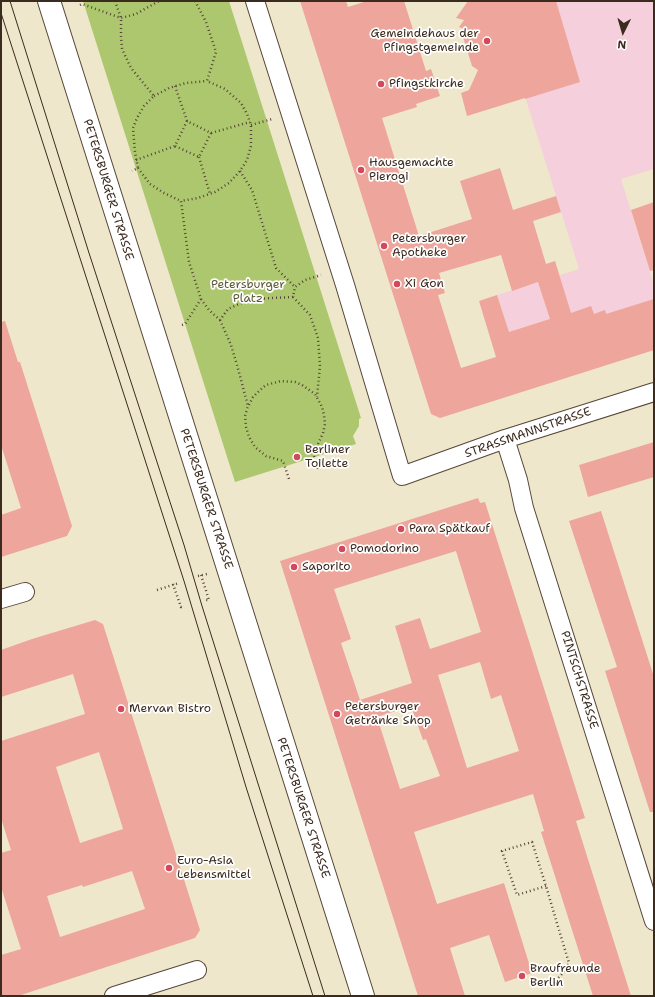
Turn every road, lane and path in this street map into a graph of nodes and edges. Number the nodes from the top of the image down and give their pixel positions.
1 (49, 1) edge
2 (115, 1) edge
3 (159, 1) edge
4 (195, 1) edge
5 (255, 1) edge
6 (80, 5) dead end
7 (121, 18) junction
8 (206, 81) junction
9 (175, 86) junction
10 (154, 96) junction
11 (272, 119) dead end
12 (187, 121) junction
13 (250, 123) junction
14 (211, 133) junction
15 (175, 146) junction
16 (199, 157) junction
17 (136, 160) junction
18 (138, 168) junction
19 (132, 170) dead end
20 (240, 171) junction
21 (210, 194) junction
22 (181, 201) junction
23 (321, 275) dead end
24 (295, 287) junction
25 (293, 297) junction
26 (201, 299) junction
27 (220, 320) junction
28 (182, 325) dead end
29 (654, 392) edge
30 (317, 397) junction
31 (248, 406) junction
32 (505, 439) junction
33 (318, 469) dead end
34 (289, 479) dead end
35 (208, 573) dead end
36 (202, 575) junction
37 (198, 576) dead end
38 (178, 583) dead end
39 (173, 584) junction
40 (157, 590) dead end
41 (25, 592) dead end
42 (1, 599) edge
43 (206, 600) dead end
44 (184, 606) dead end
45 (546, 886) junction
46 (654, 921) edge
47 (197, 970) dead end
48 (551, 987) dead end
49 (114, 996) edge
50 (363, 996) edge

1 - 50 main road, PETERSBURGER STRASSE
2 - 7 path
3 - 7 path
4 - 8 path
5 - 32 street, STRASSMANNSTRASSE
6 - 7 path
7 - 10 path
8 - 9 path
8 - 13 path
9 - 10 path
9 - 12 path
10 - 17 path
11 - 13 path
12 - 14 path
12 - 15 path
13 - 14 path
13 - 20 path
14 - 16 path
15 - 16 path
15 - 17 path
16 - 21 path
17 - 18 path
18 - 19 path
18 - 22 path
20 - 21 path
20 - 24 path
21 - 22 path
22 - 26 path
23 - 24 path
24 - 25 path
25 - 27 path
25 - 30 path
26 - 27 path
26 - 28 path
27 - 31 path
29 - 32 street, STRASSMANNSTRASSE
30 - 31 path
30 - 33 path
31 - 34 path
32 - 46 street, PINTSCHSTRASSE
35 - 36 path
36 - 37 path
36 - 43 path
38 - 39 path
39 - 40 path
39 - 44 path
41 - 42 street
45 - 45 path
45 - 48 path
47 - 49 street

